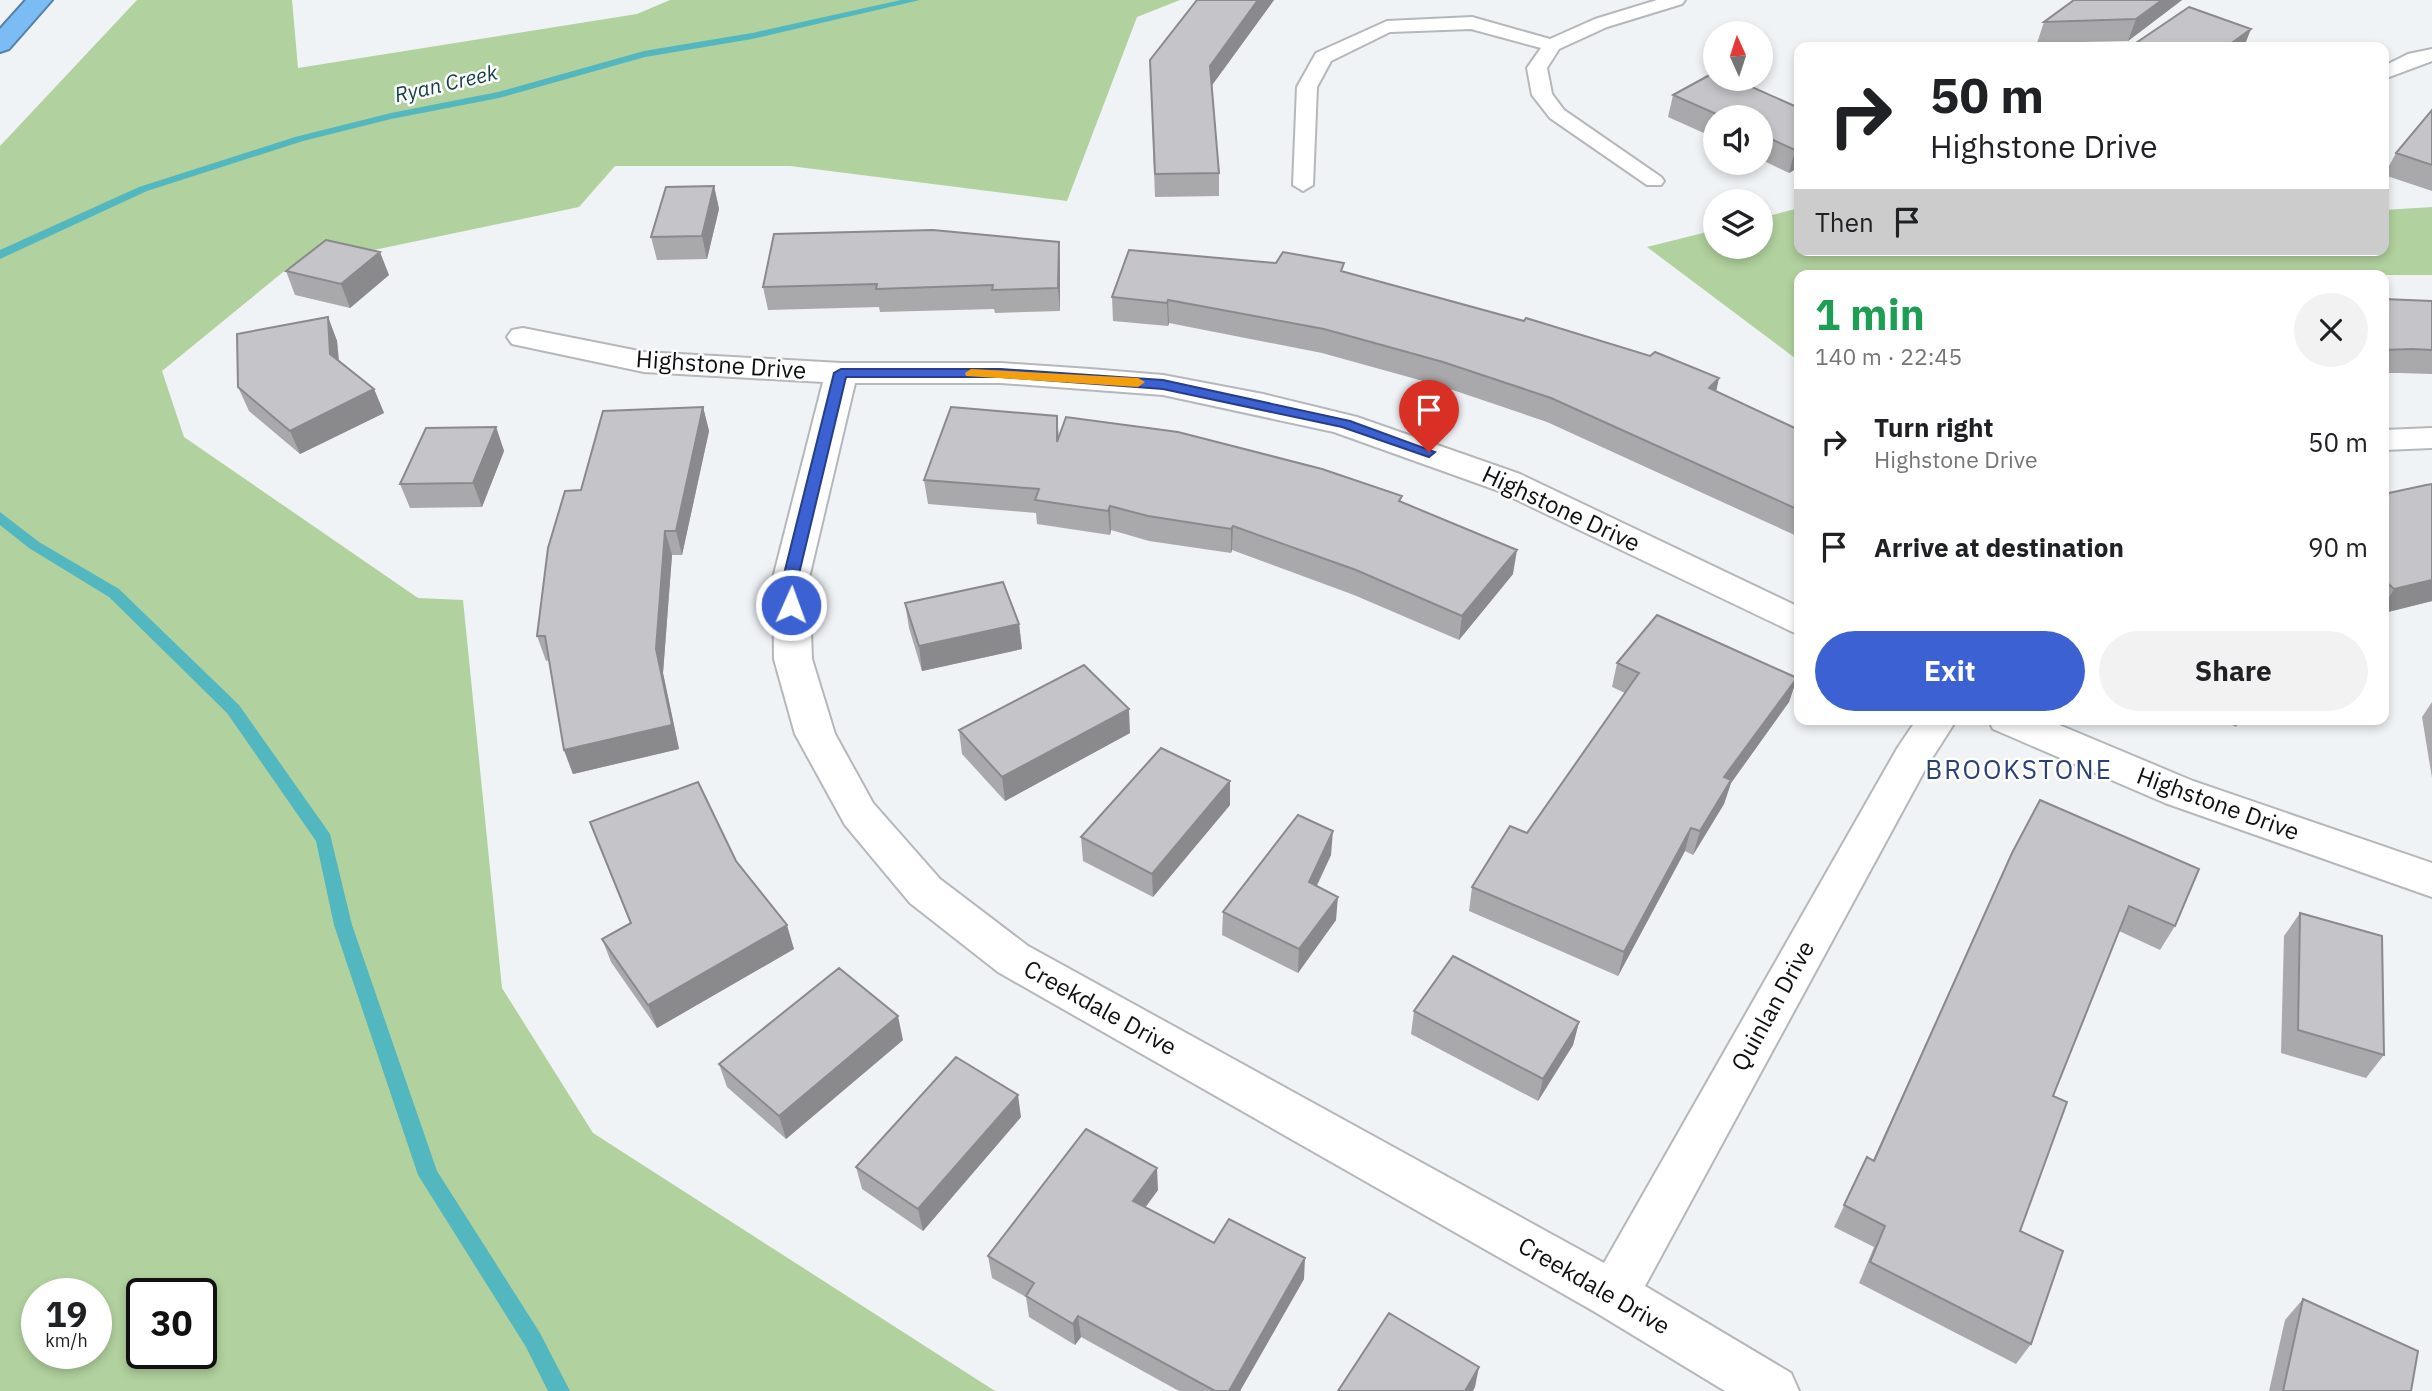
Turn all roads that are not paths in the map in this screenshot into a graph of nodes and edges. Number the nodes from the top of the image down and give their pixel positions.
1 (40, 0) edge
2 (1676, 0) edge
3 (0, 44) edge
4 (1552, 45) junction
5 (2432, 55) edge
6 (2389, 71) edge
7 (1654, 181) dead end
8 (1303, 185) dead end
9 (523, 337) dead end
10 (841, 373) junction
11 (2432, 438) edge
12 (2389, 440) edge
13 (1794, 620) edge
14 (1934, 725) edge
15 (2021, 725) edge
16 (2432, 880) edge
17 (1612, 1294) junction
18 (1773, 1391) edge

1 - 3 highway
2 - 4 lane
4 - 7 lane
4 - 8 lane
5 - 6 lane
9 - 10 street, Highstone Drive
10 - 13 street, Highstone Drive
10 - 17 street, Creekdale Drive
11 - 12 street
14 - 17 street, Quinlan Drive
15 - 16 street, Highstone Drive
17 - 18 street, Creekdale Drive

